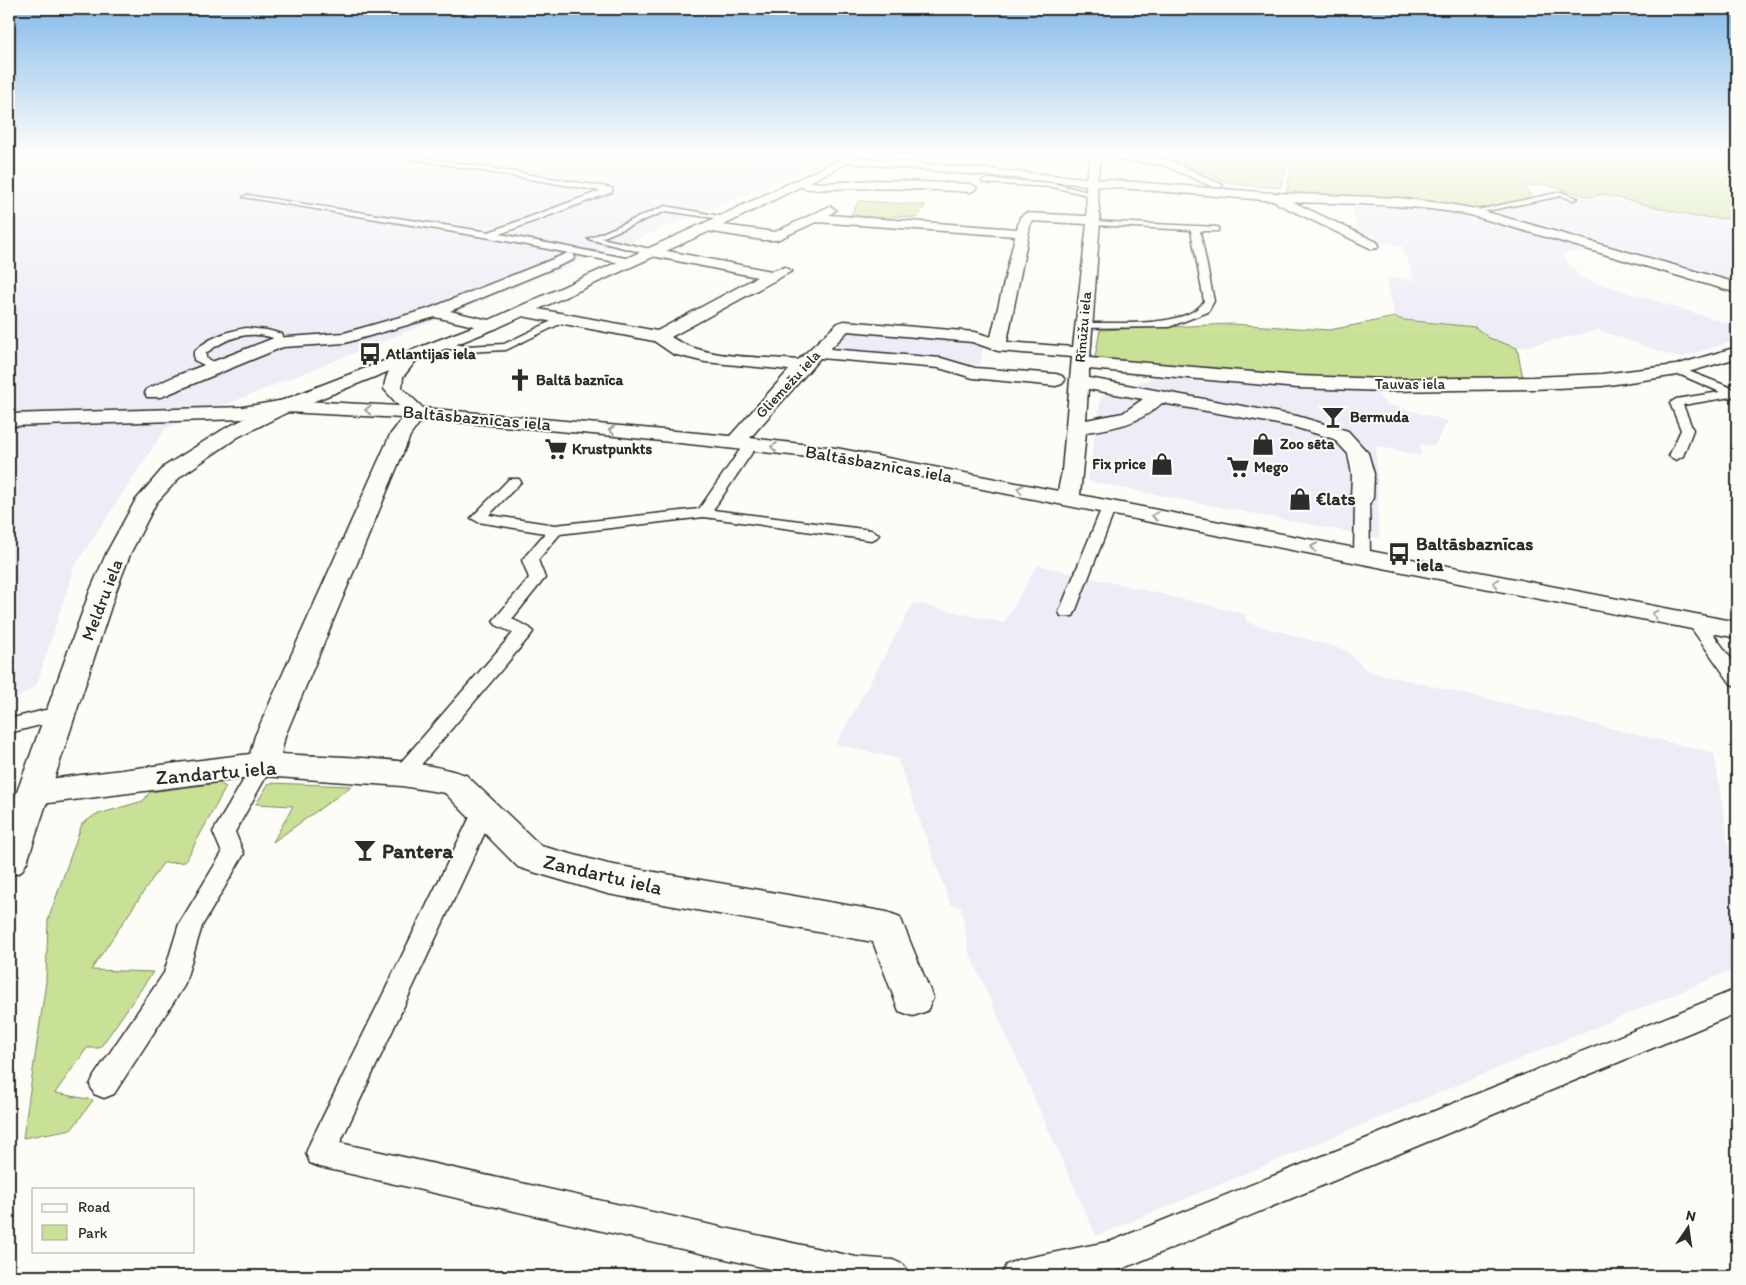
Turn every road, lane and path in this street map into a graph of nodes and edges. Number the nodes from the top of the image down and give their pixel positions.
1 (362, 215) edge
2 (543, 215) edge
3 (649, 215) edge
4 (708, 215) edge
5 (734, 215) edge
6 (820, 215) edge
7 (996, 215) dead end
8 (1093, 215) edge
9 (1312, 215) edge
10 (1482, 215) edge
11 (1011, 216) dead end
12 (1026, 217) junction
13 (727, 218) junction
14 (814, 218) junction
15 (1093, 222) junction
16 (708, 227) junction
17 (1195, 228) junction
18 (1215, 229) dead end
19 (990, 231) junction
20 (1022, 233) junction
21 (490, 235) junction
22 (1372, 245) dead end
23 (652, 252) junction
24 (568, 257) dead end
25 (631, 262) junction
26 (744, 269) junction
27 (719, 283) dead end
28 (1737, 288) edge
29 (522, 311) junction
30 (434, 312) junction
31 (653, 318) dead end
32 (562, 319) junction
33 (491, 325) junction
34 (844, 326) joint
35 (1083, 326) junction
36 (629, 332) junction
37 (659, 336) junction
38 (280, 342) junction
39 (443, 345) junction
40 (998, 346) junction
41 (1737, 352) edge
42 (817, 353) junction
43 (408, 358) junction
44 (1080, 358) junction
45 (802, 366) junction
46 (216, 367) junction
47 (1678, 370) junction
48 (1056, 380) dead end
49 (1079, 382) junction
50 (1298, 382) junction
51 (154, 394) dead end
52 (1736, 394) edge
53 (1158, 396) junction
54 (285, 406) junction
55 (417, 413) junction
56 (9, 420) edge
57 (1297, 422) junction
58 (1077, 427) junction
59 (743, 444) junction
60 (1676, 456) dead end
61 (514, 482) dead end
62 (1362, 498) joint
63 (1068, 499) junction
64 (1109, 507) junction
65 (704, 513) junction
66 (555, 530) junction
67 (871, 536) dead end
68 (1362, 556) junction
69 (1066, 612) dead end
70 (1696, 622) junction
71 (1737, 630) edge
72 (1737, 680) edge
73 (61, 713) junction
74 (9, 726) edge
75 (263, 764) junction
76 (402, 774) junction
77 (33, 793) junction
78 (484, 811) junction
79 (9, 862) edge
80 (913, 998) dead end
81 (1737, 1001) edge
82 (104, 1085) dead end
83 (856, 1275) edge
84 (893, 1276) edge
85 (1018, 1276) edge

1 - 21 lane
2 - 21 lane
3 - 23 lane
4 - 13 lane
5 - 13 street
6 - 14 street
7 - 19 street
8 - 15 street, Rīnūžu iela
9 - 22 street
10 - 28 street
11 - 12 street
12 - 15 street
12 - 20 street
13 - 16 street
14 - 16 street
14 - 19 street
15 - 17 lane
15 - 35 street, Rīnūžu iela
16 - 23 street
17 - 18 lane
17 - 35 lane
19 - 20 street
20 - 40 street
21 - 25 lane
23 - 25 street
23 - 26 street
24 - 30 street
25 - 29 street
26 - 27 street
26 - 37 street
29 - 32 street
29 - 33 street
30 - 33 street
30 - 38 street
31 - 36 street
32 - 36 street
32 - 39 lane
33 - 39 street
34 - 40 street, Tauvas iela
34 - 42 street, Gliemežu iela
35 - 44 street, Rīnūžu iela
36 - 37 street
37 - 45 street
38 - 46 street
38 - 46 lane
39 - 43 street
40 - 44 street, Tauvas iela
41 - 47 street, Tauvas iela
42 - 45 street, Gliemežu iela
42 - 48 street
43 - 54 street
43 - 55 street
44 - 49 street, Rīnūžu iela
44 - 50 street, Tauvas iela
45 - 59 street, Gliemežu iela
46 - 51 street
47 - 50 street, Tauvas iela
47 - 52 lane
49 - 53 street
49 - 58 street, Rīnūžu iela
50 - 57 street
52 - 60 lane
53 - 57 street
53 - 58 street
55 -> 54 street, Baltāsbaznīcas iela
54 - 56 street, Baltāsbaznīcas iela
54 - 73 street, Meldru iela
59 -> 55 street, Baltāsbaznīcas iela
55 - 75 street
57 - 62 street
58 - 63 street, Rīnūžu iela
63 -> 59 street, Baltāsbaznīcas iela
59 - 65 lane
61 - 66 lane
62 - 68 lane
63 - 64 street, Baltāsbaznīcas iela
68 -> 64 street, Baltāsbaznīcas iela
64 - 69 lane
65 - 66 lane
65 - 67 lane
66 - 76 lane
70 -> 68 street, Baltāsbaznīcas iela
70 - 71 street, Baltāsbaznīcas iela
70 - 72 lane
73 - 74 lane
73 - 77 street, Meldru iela
75 - 76 street, Zandartu iela
75 - 77 street, Zandartu iela
75 - 82 lane
76 - 78 street, Zandartu iela
77 - 79 street, Meldru iela
78 - 80 street, Zandartu iela
78 - 83 lane
81 - 85 lane
83 - 84 lane

